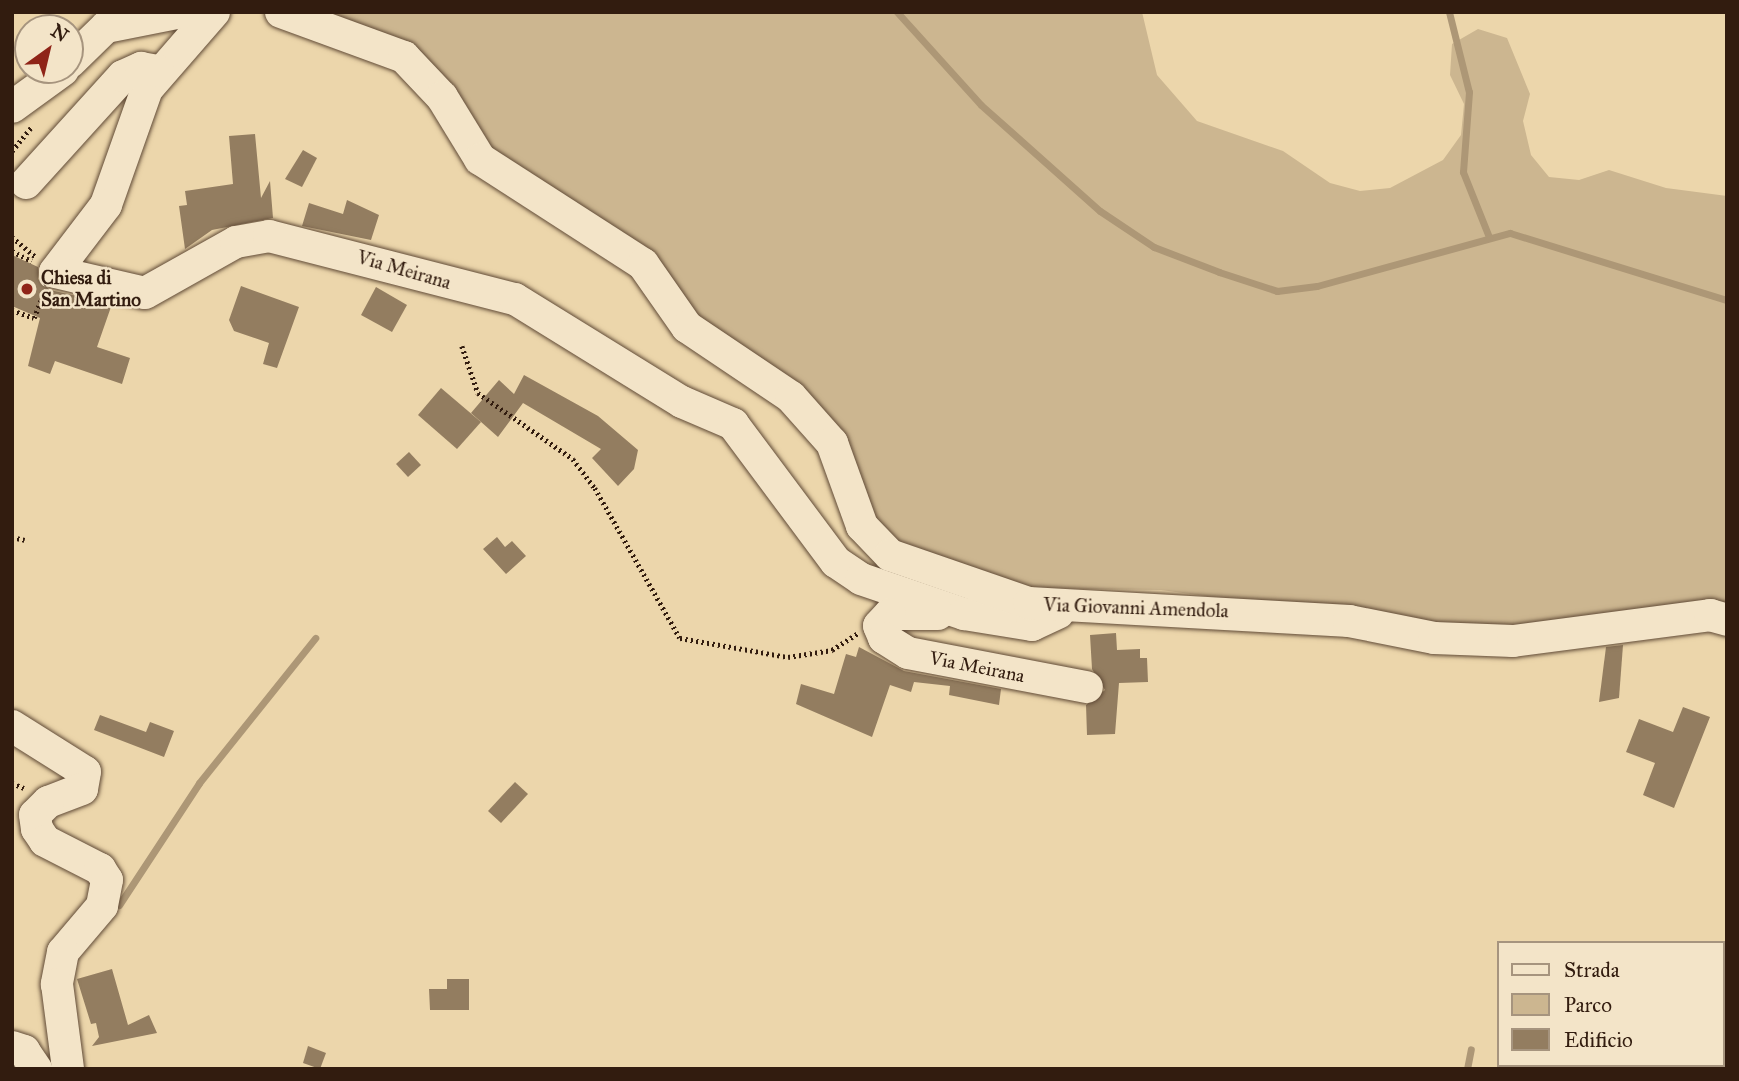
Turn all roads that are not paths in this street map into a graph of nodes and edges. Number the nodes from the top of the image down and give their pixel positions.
1 (182, 12) edge
2 (215, 12) edge
3 (281, 12) edge
4 (84, 48) edge
5 (158, 71) junction
6 (44, 84) edge
7 (12, 107) edge
8 (26, 183) dead end
9 (1074, 606) junction
10 (964, 614) junction
11 (1727, 620) edge
12 (1087, 687) dead end
13 (12, 726) edge
14 (12, 1047) edge
15 (36, 1069) edge
16 (68, 1069) edge

1 - 4 street
2 - 5 street
3 - 9 street, Via Giovanni Amendola
5 - 8 street
5 - 10 street, Via Meirana
6 - 7 street
9 - 10 street, Via Meirana
9 - 11 street, Via Giovanni Amendola
10 - 12 street, Via Meirana
13 - 16 street
14 - 15 street

